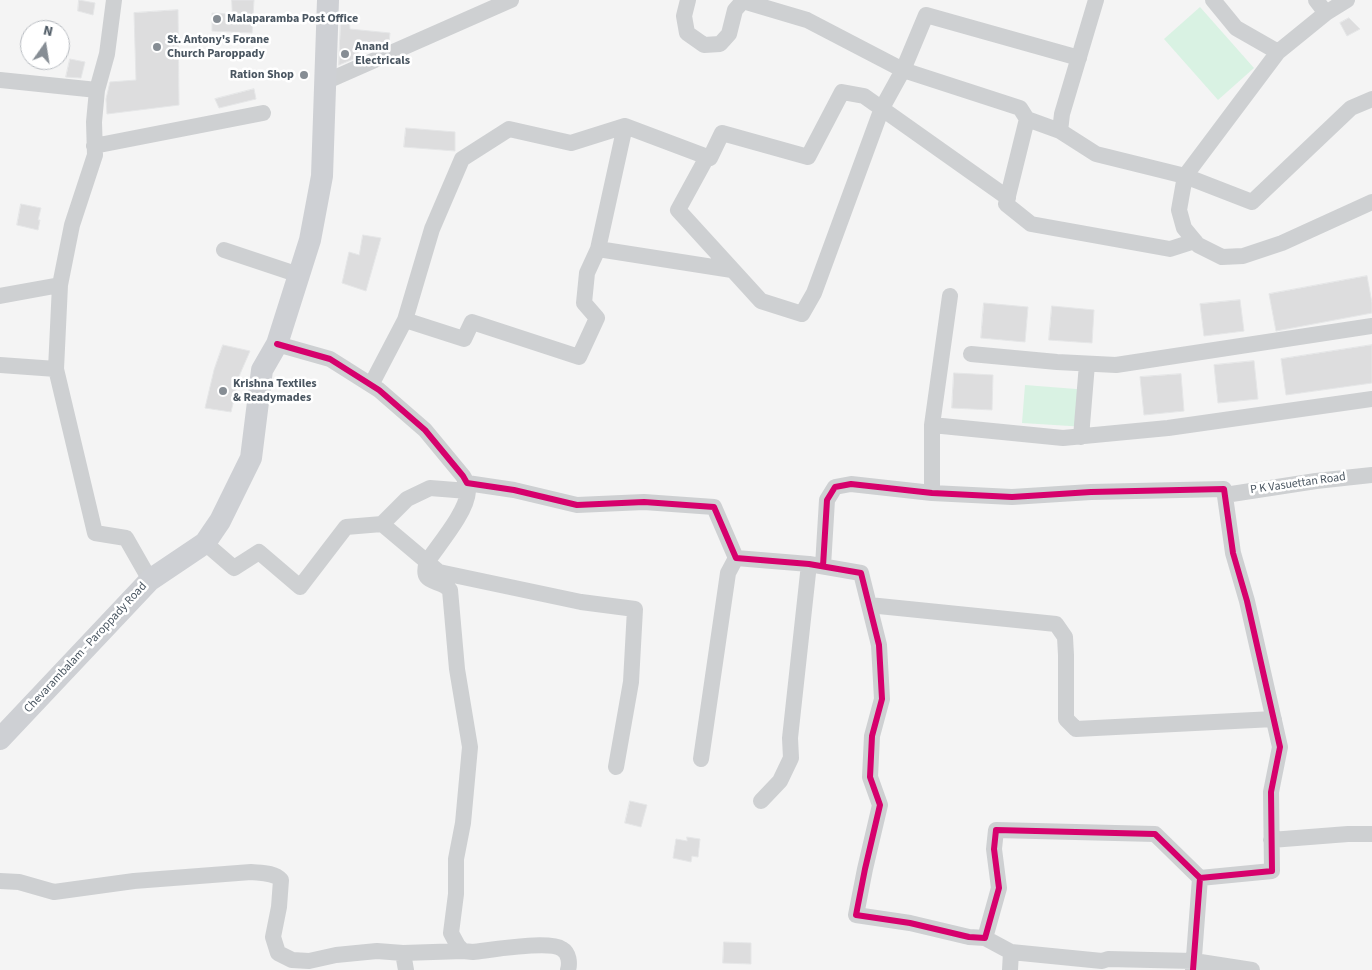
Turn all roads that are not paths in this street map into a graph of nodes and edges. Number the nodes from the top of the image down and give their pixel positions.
1 (114, 0) edge
2 (328, 0) edge
3 (511, 0) edge
4 (688, 0) edge
5 (1096, 0) edge
6 (1213, 0) edge
7 (1346, 0) edge
8 (1321, 6) edge
9 (1278, 52) junction
10 (1079, 58) junction
11 (903, 70) junction
12 (0, 80) edge
13 (325, 82) junction
14 (97, 90) junction
15 (1372, 98) edge
16 (882, 108) junction
17 (263, 113) dead end
18 (1027, 119) junction
19 (625, 126) junction
20 (1060, 131) junction
21 (94, 146) junction
22 (707, 157) junction
23 (1185, 176) junction
24 (1008, 198) junction
25 (1372, 202) edge
26 (1195, 241) junction
27 (598, 248) junction
28 (224, 250) dead end
29 (732, 270) junction
30 (299, 275) junction
31 (60, 285) junction
32 (0, 296) edge
33 (950, 296) dead end
34 (405, 320) junction
35 (1372, 326) edge
36 (277, 344) junction
37 (971, 354) dead end
38 (1087, 364) junction
39 (0, 365) edge
40 (56, 369) junction
41 (371, 385) junction
42 (1372, 399) edge
43 (932, 425) junction
44 (1081, 437) junction
45 (1372, 475) edge
46 (467, 487) junction
47 (932, 493) junction
48 (1225, 495) junction
49 (382, 524) junction
50 (205, 543) junction
51 (736, 558) junction
52 (427, 562) junction
53 (816, 565) junction
54 (150, 580) junction
55 (869, 605) junction
56 (1274, 719) junction
57 (0, 737) edge
58 (701, 759) dead end
59 (616, 767) dead end
60 (761, 801) dead end
61 (1372, 834) edge
62 (1271, 840) junction
63 (1200, 878) junction
64 (0, 881) edge
65 (985, 938) junction
66 (463, 951) junction
67 (1011, 952) junction
68 (403, 953) junction
69 (1194, 965) edge
70 (1102, 966) edge
71 (406, 970) edge
72 (568, 970) edge
73 (1010, 970) edge
74 (1252, 970) edge

1 - 14 street
2 - 13 main road, Chevarambalam - Paroppady Road
3 - 13 street
4 - 11 street
5 - 10 street
6 - 9 street
7 - 8 street
8 - 9 street
9 - 23 street
10 - 11 street
10 - 20 street
11 - 16 street
11 - 18 street
12 - 14 street
13 - 30 main road, Chevarambalam - Paroppady Road
14 - 21 street
15 - 23 street
16 - 22 street
16 - 24 street
16 - 29 street
17 - 21 street
18 - 20 street
18 - 24 street
19 - 22 street
19 - 27 street
19 - 34 street
20 - 23 street
21 - 31 street
22 - 29 street
23 - 26 street
24 - 26 street
25 - 26 street
27 - 29 street
27 - 34 street
28 - 30 street
30 - 36 main road, Chevarambalam - Paroppady Road
31 - 32 street
31 - 40 street
33 - 43 street
34 - 41 street
35 - 38 street
36 - 41 street
36 - 50 main road, Chevarambalam - Paroppady Road
37 - 38 street
38 - 44 street
39 - 40 street
40 - 54 street
41 - 46 street
42 - 44 street
43 - 44 street
43 - 47 street
45 - 48 street, P K Vasuettan Road
46 - 49 street
46 - 51 street
46 - 52 street
47 - 48 street
47 - 53 street
48 - 56 street
49 - 50 street
49 - 52 street
50 - 54 main road, Chevarambalam - Paroppady Road
51 - 53 street
51 - 58 street
52 - 59 street
52 - 66 street
53 - 55 street
53 - 60 street
54 - 57 main road, Chevarambalam - Paroppady Road
55 - 56 street
55 - 65 street
56 - 62 street
61 - 62 street
62 - 63 street
63 - 65 street
63 - 69 street
64 - 68 street
65 - 67 street
66 - 68 street
66 - 72 street
67 - 70 street
67 - 73 street
68 - 71 street
69 - 70 street
69 - 74 street

